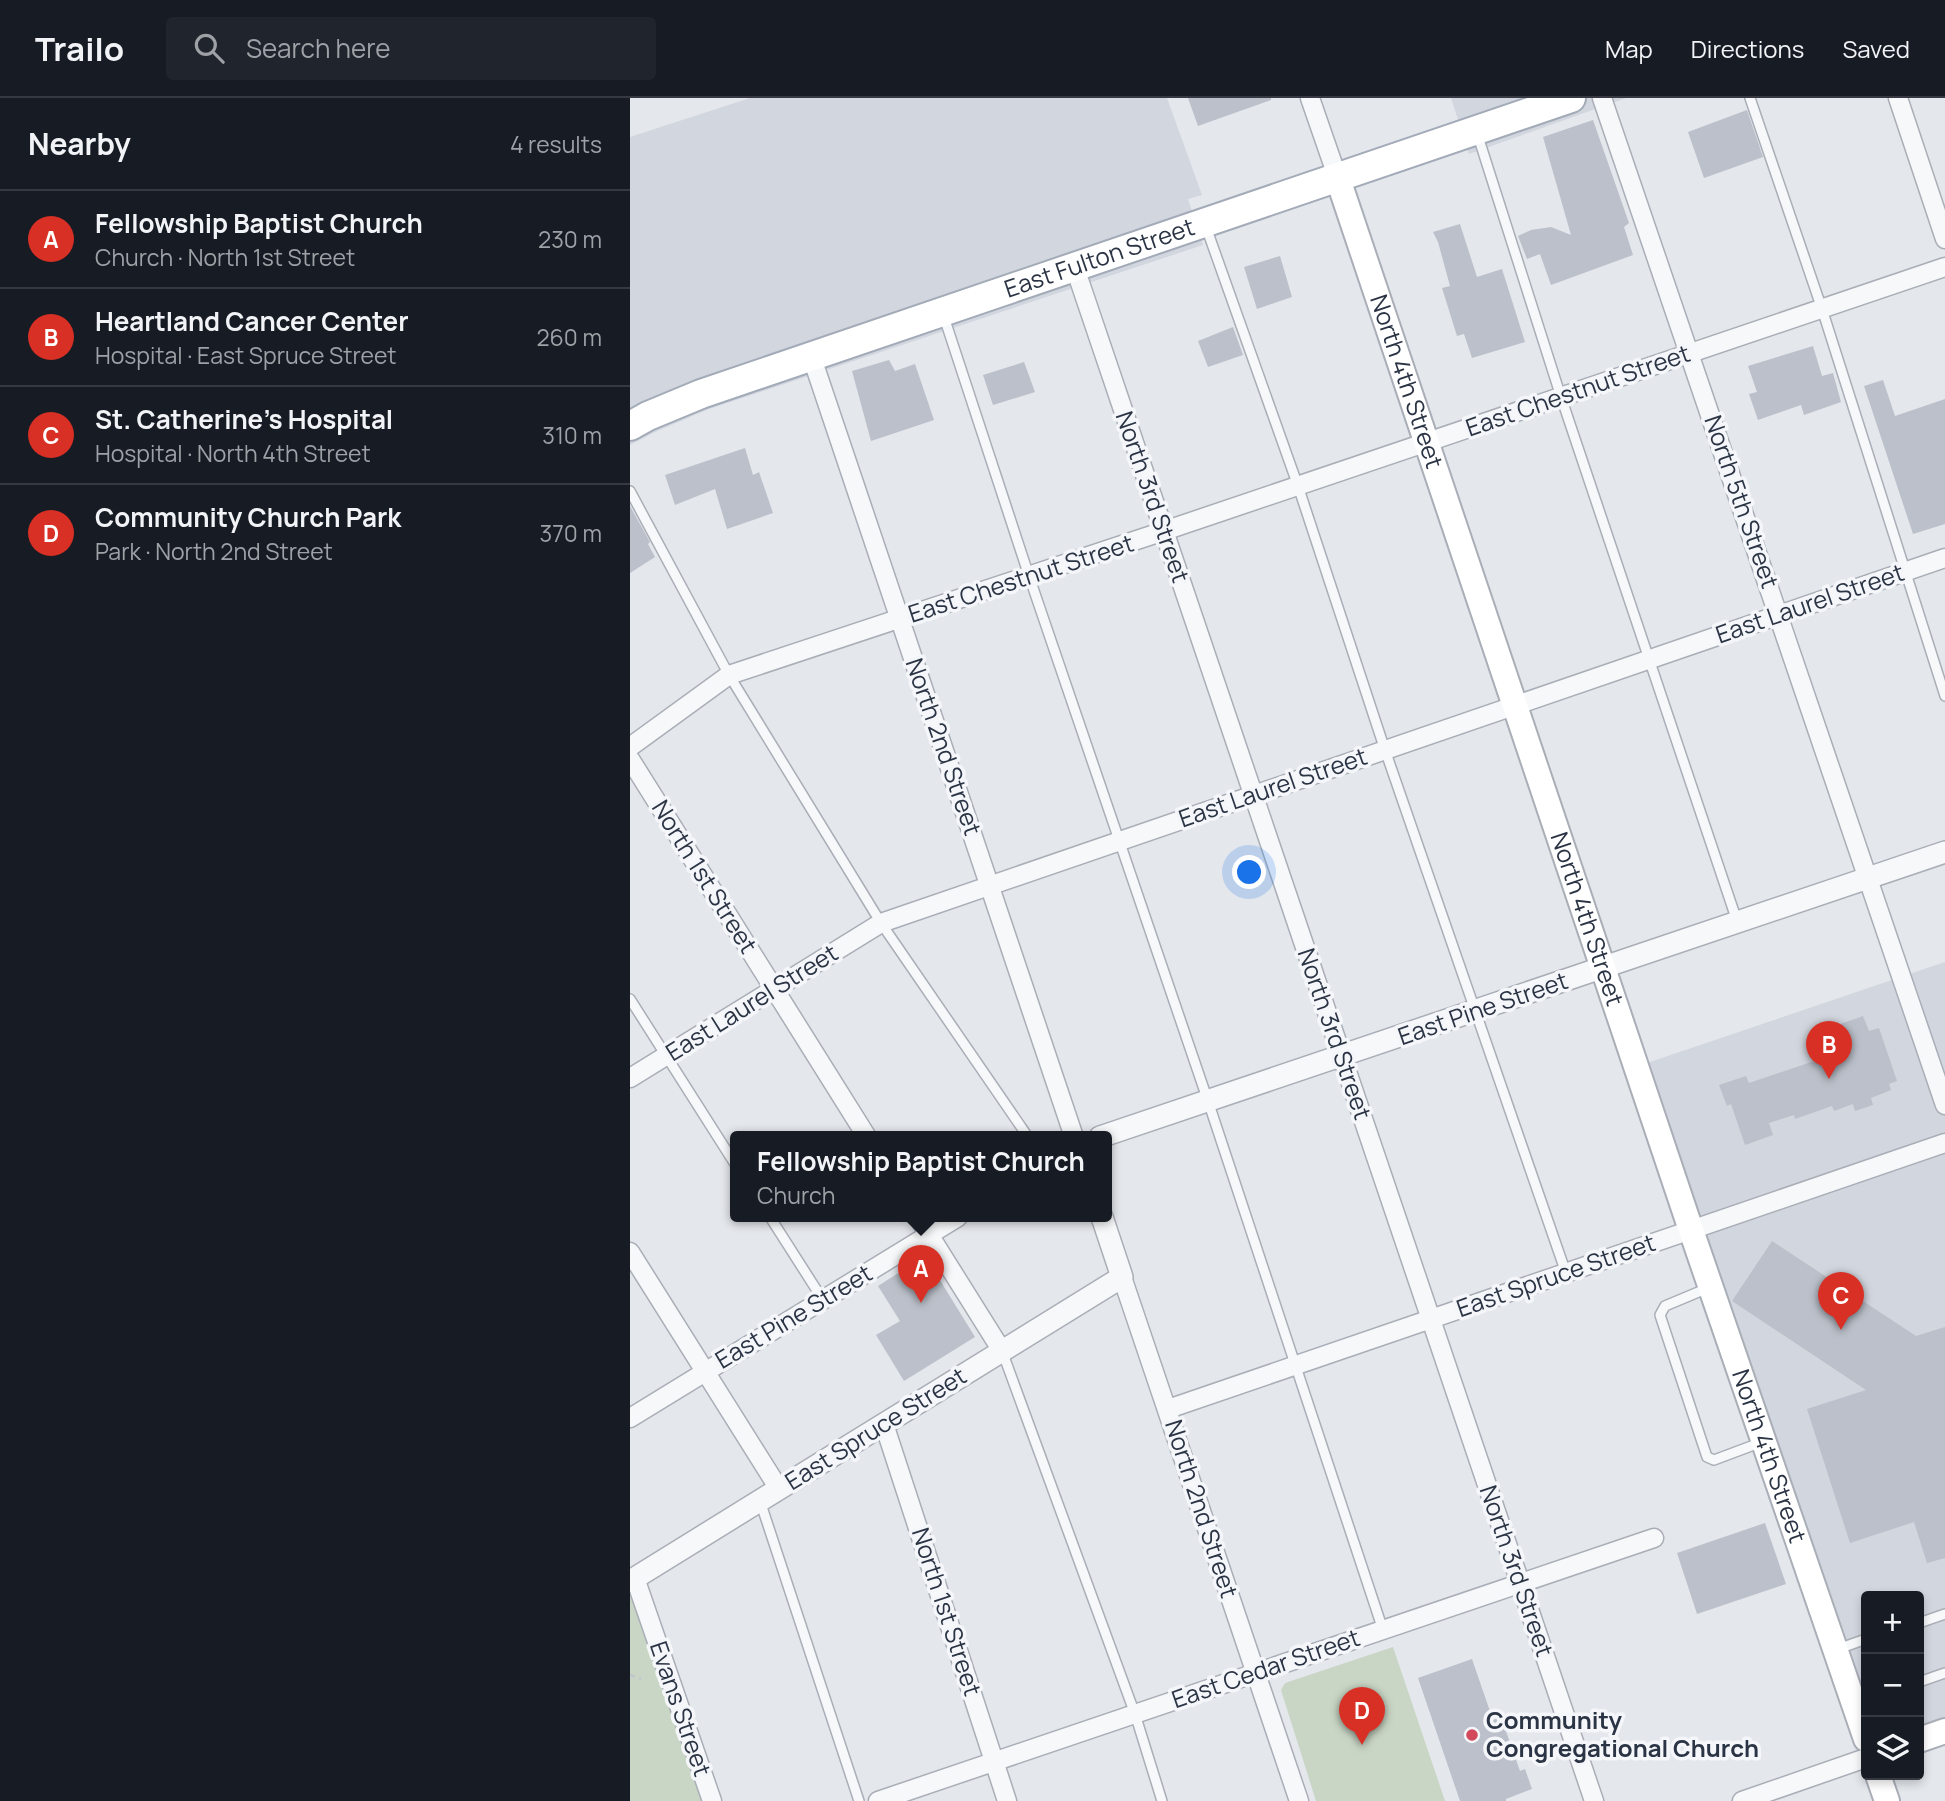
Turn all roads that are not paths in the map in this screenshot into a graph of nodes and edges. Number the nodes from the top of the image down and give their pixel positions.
1 (1310, 98) edge
2 (1571, 98) edge
3 (1602, 98) edge
4 (1750, 98) edge
5 (1898, 98) edge
6 (1476, 130) junction
7 (1337, 176) junction
8 (1204, 222) junction
9 (1945, 239) edge
10 (1945, 267) edge
11 (1074, 268) junction
12 (1822, 309) junction
13 (943, 313) junction
14 (1690, 353) junction
15 (812, 358) junction
16 (1561, 397) junction
17 (630, 426) edge
18 (1426, 442) junction
19 (1298, 486) junction
20 (630, 491) edge
21 (1164, 531) junction
22 (1945, 558) edge
23 (1907, 571) junction
24 (1028, 576) junction
25 (1779, 615) junction
26 (898, 619) junction
27 (1649, 659) junction
28 (729, 675) junction
29 (1945, 696) edge
30 (1515, 705) junction
31 (630, 747) edge
32 (1385, 750) junction
33 (630, 759) edge
34 (1253, 795) junction
35 (1118, 842) junction
36 (1945, 852) edge
37 (1869, 878) junction
38 (991, 886) junction
39 (1738, 922) junction
40 (881, 923) junction
41 (1604, 968) junction
42 (774, 989) junction
43 (630, 999) edge
44 (1477, 1011) junction
45 (666, 1056) junction
46 (1342, 1056) junction
47 (630, 1078) edge
48 (1208, 1101) junction
49 (1945, 1105) edge
50 (863, 1131) edge
51 (1024, 1131) edge
52 (1072, 1131) edge
53 (1112, 1133) edge
54 (1945, 1143) edge
55 (730, 1155) edge
56 (772, 1222) edge
57 (921, 1222) edge
58 (950, 1222) edge
59 (1104, 1222) edge
60 (1691, 1230) junction
61 (929, 1235) junction
62 (630, 1252) edge
63 (1566, 1273) junction
64 (1122, 1277) junction
65 (1711, 1287) junction
66 (822, 1300) junction
67 (1431, 1319) junction
68 (1002, 1351) junction
69 (1295, 1366) junction
70 (705, 1372) junction
71 (1168, 1409) junction
72 (630, 1418) edge
73 (884, 1424) junction
74 (1764, 1442) junction
75 (779, 1489) junction
76 (760, 1501) junction
77 (1654, 1538) dead end
78 (632, 1579) edge
79 (1520, 1583) junction
80 (1945, 1614) edge
81 (1924, 1621) edge
82 (1383, 1630) junction
83 (1861, 1641) edge
84 (1835, 1649) junction
85 (1256, 1673) junction
86 (1945, 1673) edge
87 (1924, 1680) edge
88 (1135, 1714) junction
89 (1861, 1724) edge
90 (1945, 1731) edge
91 (1924, 1738) edge
92 (1861, 1760) edge
93 (994, 1762) junction
94 (1880, 1780) edge
95 (712, 1801) edge
96 (859, 1801) edge
97 (878, 1801) edge
98 (1007, 1801) edge
99 (1162, 1801) edge
100 (1299, 1801) edge
101 (1594, 1801) edge
102 (1742, 1801) edge
103 (1887, 1801) edge

1 - 7 street, North 4th Street
2 - 6 main road, East Fulton Street
3 - 14 street, North 5th Street
4 - 12 lane
5 - 9 street
6 - 7 main road, East Fulton Street
6 - 16 lane
7 - 8 main road, East Fulton Street
7 - 18 main road, North 4th Street
8 - 11 main road, East Fulton Street
8 - 19 lane
10 - 12 street, East Chestnut Street
11 - 13 main road, East Fulton Street
11 - 21 street, North 3rd Street
12 - 14 street, East Chestnut Street
12 - 23 lane
13 - 15 main road, East Fulton Street
13 - 24 lane
14 - 16 street, East Chestnut Street
14 - 25 street, North 5th Street
15 - 17 main road, East Fulton Street
15 - 26 street, North 2nd Street
16 - 18 street, East Chestnut Street
16 - 27 lane
18 - 19 street, East Chestnut Street
18 - 30 main road, North 4th Street
19 - 21 street, East Chestnut Street
19 - 32 lane
20 - 28 lane
21 - 24 street, East Chestnut Street
21 - 34 street, North 3rd Street
22 - 23 street, East Laurel Street
23 - 25 street, East Laurel Street
23 - 29 lane
24 - 26 street, East Chestnut Street
24 - 35 lane
25 - 27 street, East Laurel Street
25 - 37 street, North 5th Street
26 - 28 street, East Chestnut Street
26 - 38 street, North 2nd Street
27 - 30 street, East Laurel Street
27 - 39 lane
28 - 31 street, East Chestnut Street
28 - 40 lane
30 - 32 street, East Laurel Street
30 - 41 main road, North 4th Street
32 - 34 street, East Laurel Street
32 - 44 lane
33 - 42 street, North 1st Street
34 - 35 street, East Laurel Street
34 - 46 street, North 3rd Street
35 - 38 street, East Laurel Street
35 - 48 lane
36 - 37 street, East Pine Street
37 - 39 street, East Pine Street
37 - 49 street, North 5th Street
38 - 40 street, East Laurel Street
38 - 52 street, North 2nd Street
39 - 41 street, East Pine Street
40 - 42 street, East Laurel Street
40 - 51 lane
41 - 44 street, East Pine Street
41 - 60 main road, North 4th Street
42 - 45 street, East Laurel Street
42 - 50 street, North 1st Street
43 - 45 lane
44 - 46 street, East Pine Street
44 - 63 lane
45 - 47 street, East Laurel Street
45 - 55 lane
46 - 48 street, East Pine Street
46 - 67 street, North 3rd Street
48 - 53 street, East Pine Street
48 - 69 lane
54 - 60 street, East Spruce Street
56 - 66 lane
57 - 61 street
58 - 61 street, East Pine Street
59 - 64 street, North 2nd Street
60 - 63 street, East Spruce Street
60 - 65 main road, North 4th Street
61 - 66 street, East Pine Street
61 - 68 street
62 - 70 street
63 - 67 street, East Spruce Street
64 - 68 street, East Spruce Street
64 - 71 street, North 2nd Street
65 - 74 main road, North 4th Street
65 - 74 lane
66 - 70 street, East Pine Street
67 - 69 street, East Spruce Street
67 - 79 street, North 3rd Street
68 - 73 street, East Spruce Street
68 - 88 lane
69 - 71 street, East Spruce Street
69 - 82 lane
70 - 72 street, East Pine Street
70 - 75 street
71 - 85 street, North 2nd Street
73 - 75 street, East Spruce Street
73 - 93 street, North 1st Street
74 - 84 main road, North 4th Street
75 - 76 street, East Spruce Street
76 - 78 street, East Spruce Street
76 - 96 lane
77 - 79 street, East Cedar Street
78 - 95 street, Evans Street
79 - 82 street, East Cedar Street
79 - 101 street, North 3rd Street
80 - 81 lane
82 - 85 street, East Cedar Street
83 - 84 lane
84 - 89 main road, North 4th Street
85 - 88 street, East Cedar Street
85 - 100 street, North 2nd Street
86 - 87 lane
88 - 93 street, East Cedar Street
88 - 99 lane
90 - 91 main road
92 - 102 street
93 - 97 street, East Cedar Street
93 - 98 street, North 1st Street
94 - 103 main road

